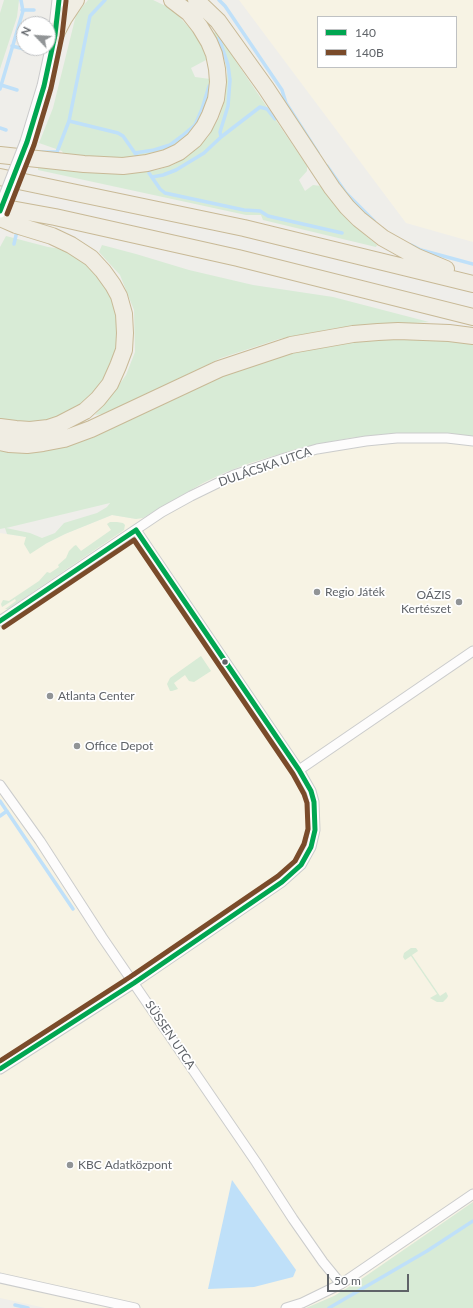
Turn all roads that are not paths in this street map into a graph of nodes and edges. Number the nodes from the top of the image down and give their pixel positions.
1 (59, 0) edge
2 (76, 0) edge
3 (172, 0) edge
4 (196, 0) edge
5 (56, 26) edge
6 (56, 33) edge
7 (50, 56) edge
8 (0, 155) edge
9 (0, 177) edge
10 (0, 207) edge
11 (0, 212) edge
12 (0, 218) edge
13 (473, 278) edge
14 (473, 284) edge
15 (473, 317) edge
16 (473, 336) edge
17 (0, 427) edge
18 (473, 441) edge
19 (0, 442) edge
20 (136, 530) junction
21 (0, 622) edge
22 (473, 651) edge
23 (299, 770) junction
24 (0, 785) edge
25 (134, 983) junction
26 (0, 1069) edge
27 (473, 1194) edge
28 (0, 1278) edge
29 (341, 1284) junction
30 (135, 1308) edge
31 (286, 1308) edge

1 - 5 street
2 - 6 highway
3 - 8 highway
4 - 13 highway
7 - 11 street, bridge
9 - 14 highway
10 - 15 highway
12 - 17 highway
16 - 19 highway
18 - 20 street, DULÁCSKA UTCA
20 - 21 street, DULÁCSKA UTCA
20 - 23 street
22 - 23 street
23 - 25 street
24 - 25 street, SÜSSEN UTCA
25 - 26 street
25 - 29 street, SÜSSEN UTCA
27 - 29 street
28 - 30 street
29 - 31 street

